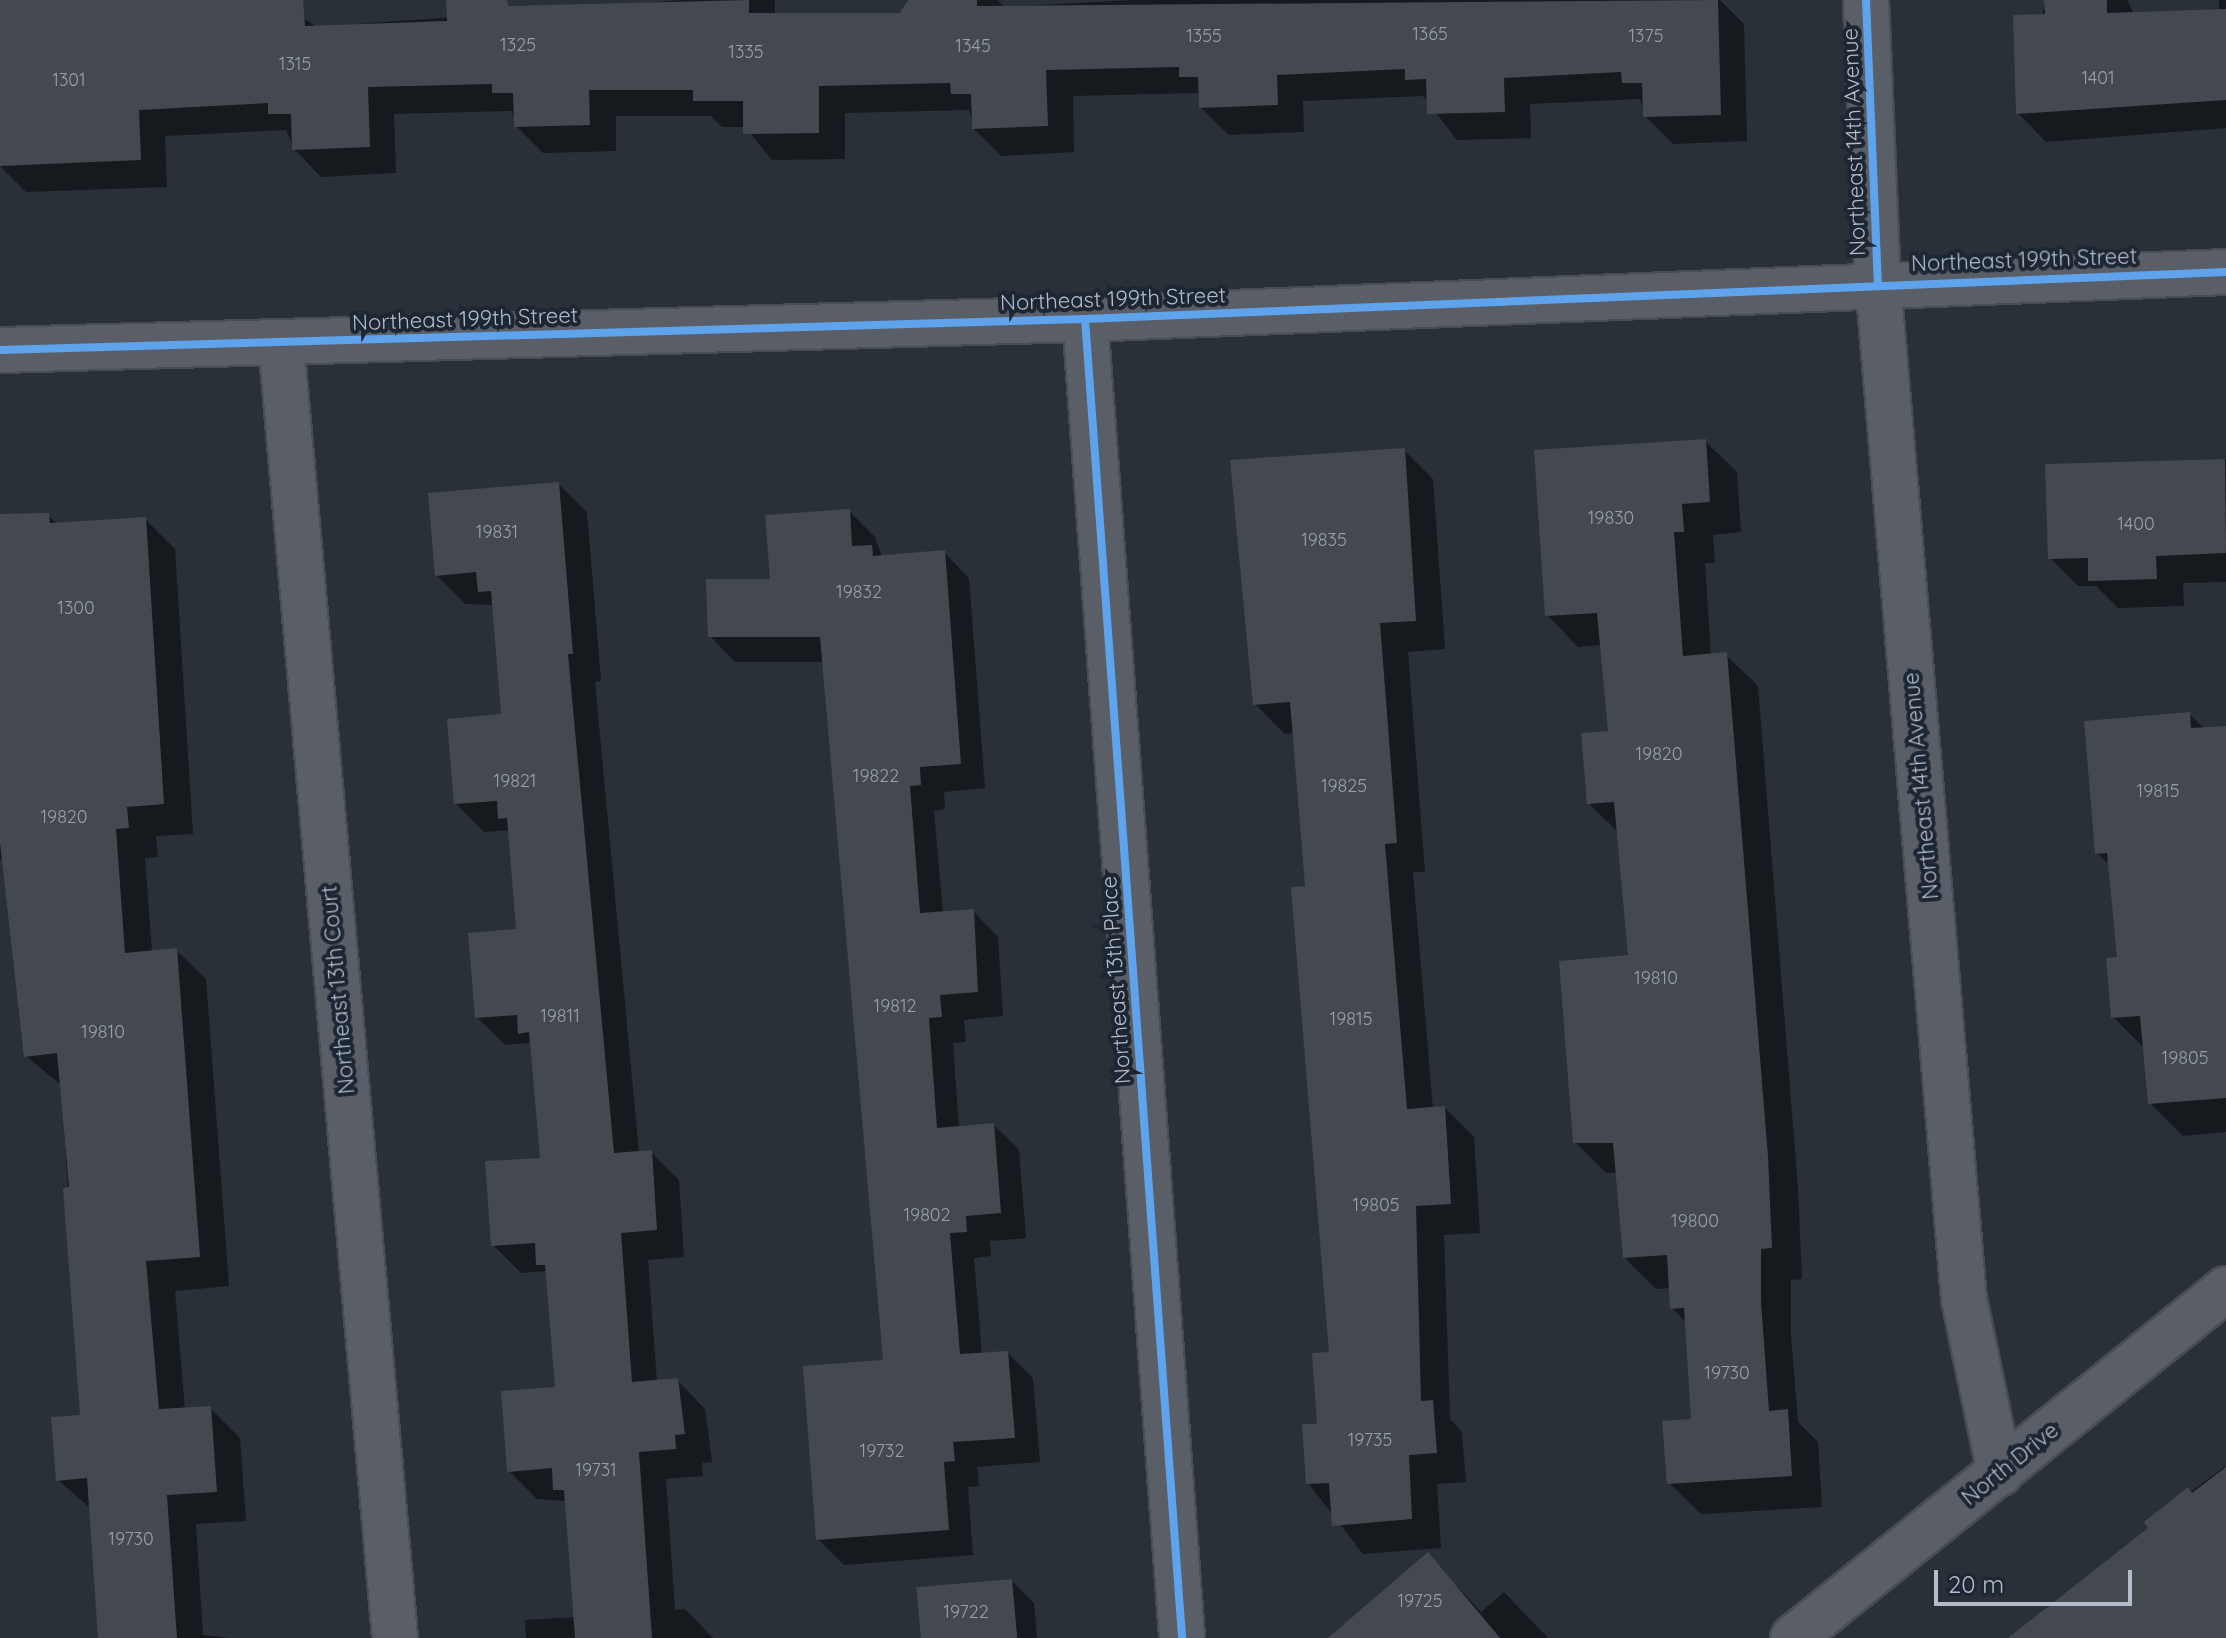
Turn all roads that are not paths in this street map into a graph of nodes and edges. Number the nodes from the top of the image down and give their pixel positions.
1 (1866, 0) edge
2 (2226, 272) edge
3 (1878, 282) junction
4 (1085, 319) junction
5 (281, 342) junction
6 (0, 350) edge
7 (2226, 1289) edge
8 (2000, 1473) junction
9 (395, 1638) edge
10 (1182, 1638) edge
11 (1793, 1638) edge

1 - 3 street, Northeast 14th Avenue
2 - 3 street, Northeast 199th Street
3 - 4 street, Northeast 199th Street
3 - 8 street, Northeast 14th Avenue
4 - 5 street, Northeast 199th Street
4 - 10 street, Northeast 13th Place
5 - 6 street, Northeast 199th Street
5 - 9 street, Northeast 13th Court
7 - 8 street, North Drive
8 - 11 street, North Drive

